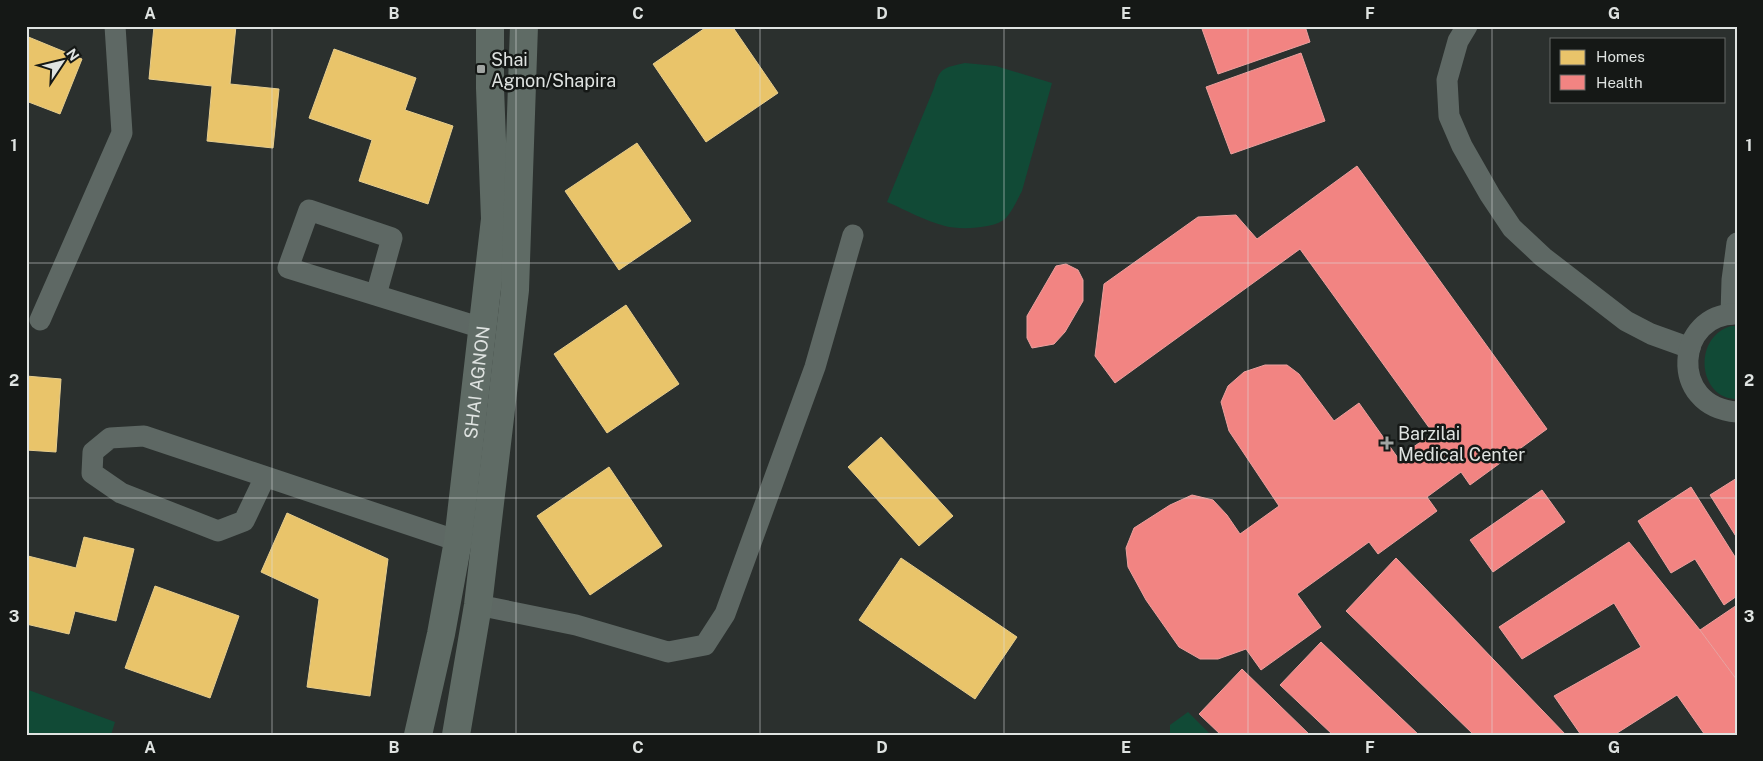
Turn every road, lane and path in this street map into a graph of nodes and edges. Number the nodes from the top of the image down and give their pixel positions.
1 (115, 26) edge
2 (490, 26) edge
3 (524, 26) edge
4 (1467, 26) edge
5 (854, 235) dead end
6 (1736, 249) edge
7 (376, 295) junction
8 (1734, 314) edge
9 (40, 320) dead end
10 (482, 328) junction
11 (1690, 348) junction
12 (1737, 412) edge
13 (265, 478) junction
14 (458, 541) junction
15 (478, 605) junction
16 (418, 735) edge
17 (456, 735) edge

1 - 9 street
2 - 10 street, SHAI AGNON
3 - 15 street, SHAI AGNON
4 - 11 street
5 - 15 street
6 - 8 street
7 - 7 street
7 - 10 street
8 - 11 street
10 - 14 street, SHAI AGNON
11 - 12 street
13 - 13 street
13 - 14 street
14 - 16 street, SHAI AGNON
15 - 17 street, SHAI AGNON

